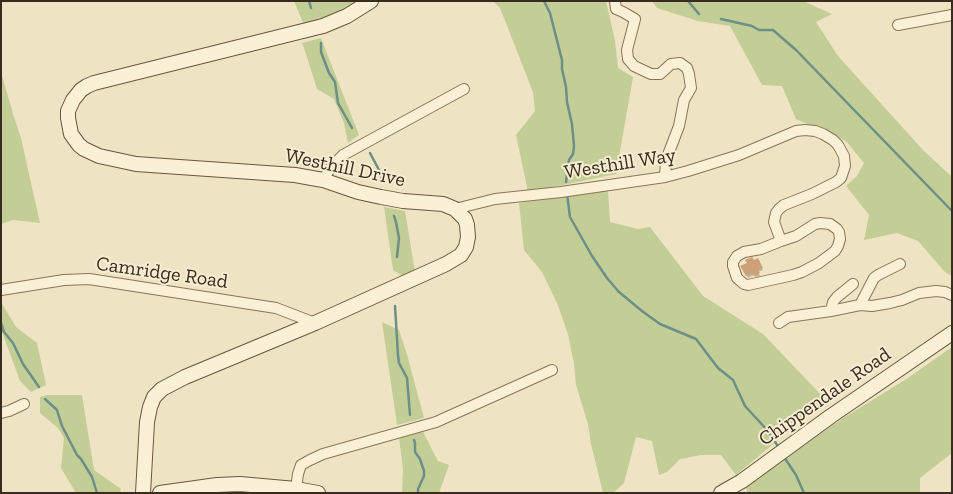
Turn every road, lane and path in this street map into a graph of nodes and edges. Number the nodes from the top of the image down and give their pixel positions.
1 (371, 1) edge
2 (615, 1) edge
3 (952, 16) edge
4 (898, 25) dead end
5 (464, 89) dead end
6 (665, 176) junction
7 (323, 180) junction
8 (455, 209) junction
9 (780, 241) junction
10 (900, 264) dead end
11 (853, 284) dead end
12 (1, 290) edge
13 (952, 294) edge
14 (860, 305) junction
15 (830, 312) junction
16 (315, 323) junction
17 (779, 323) dead end
18 (952, 333) edge
19 (552, 370) dead end
20 (24, 404) dead end
21 (1, 413) edge
22 (296, 489) junction
23 (143, 493) edge
24 (160, 493) edge
25 (318, 493) edge
26 (721, 493) edge

1 - 7 street, Westhill Drive
2 - 6 street
3 - 4 street
5 - 7 street
6 - 8 street, Westhill Way
6 - 9 street, Westhill Way
7 - 8 street, Westhill Drive
8 - 16 street
9 - 9 street
10 - 14 street
11 - 15 street
12 - 16 street, Camridge Road
13 - 14 street
14 - 15 street
15 - 17 street
16 - 23 street
18 - 26 street, Chippendale Road
19 - 22 street
20 - 21 street
22 - 24 street
22 - 25 street

